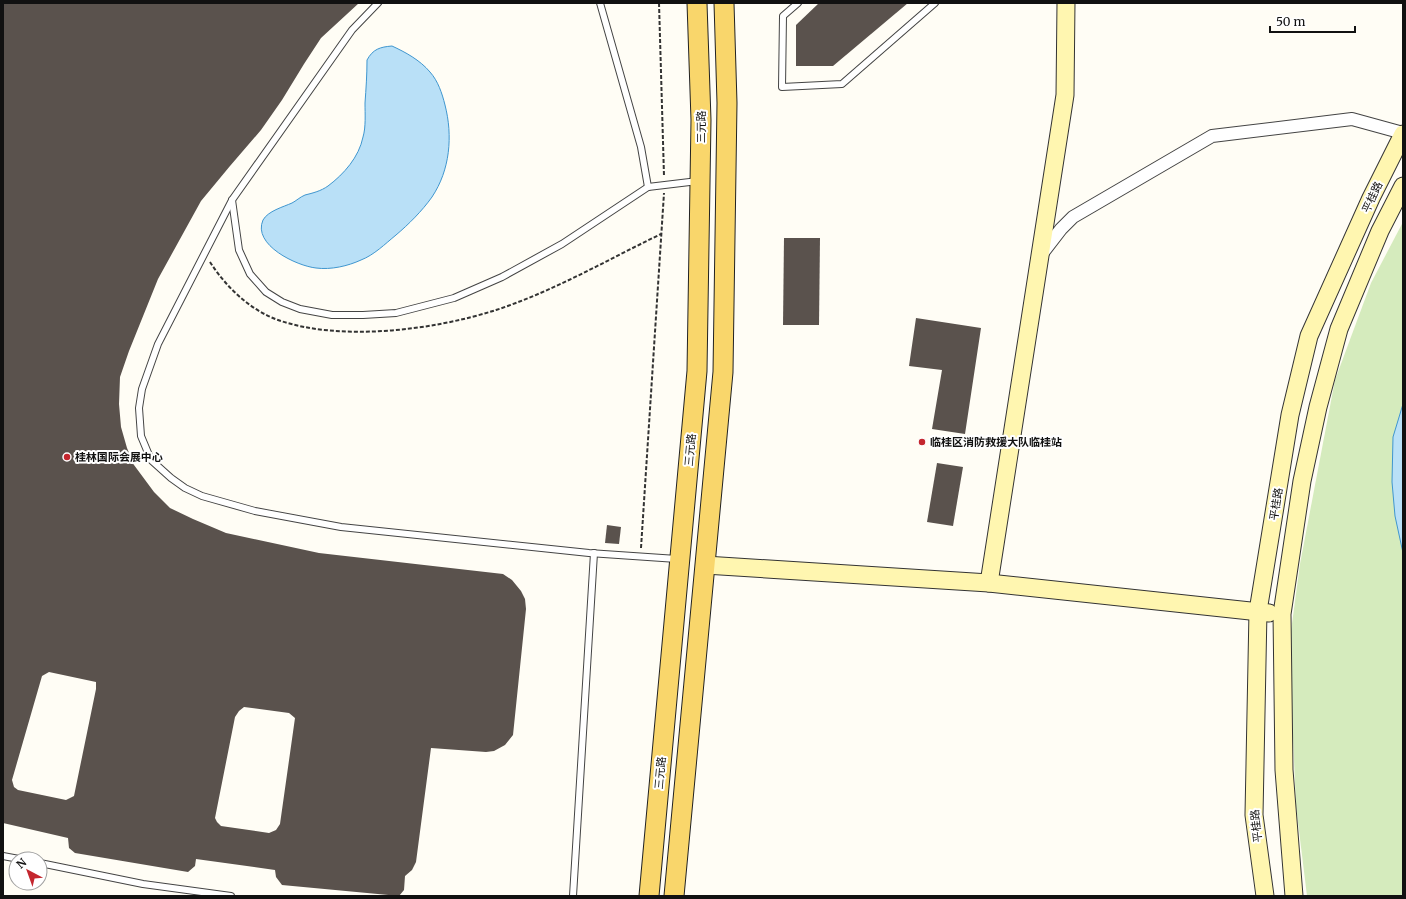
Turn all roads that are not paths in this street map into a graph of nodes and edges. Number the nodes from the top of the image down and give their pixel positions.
1 (378, 3) edge
2 (600, 3) edge
3 (698, 3) edge
4 (724, 3) edge
5 (798, 3) edge
6 (935, 3) edge
7 (1066, 3) edge
8 (1403, 133) edge
9 (700, 181) junction
10 (1403, 186) edge
11 (648, 187) junction
12 (232, 200) junction
13 (1040, 257) junction
14 (594, 553) junction
15 (681, 560) junction
16 (705, 565) junction
17 (989, 582) junction
18 (1258, 612) junction
19 (1282, 614) junction
20 (48, 865) edge
21 (231, 896) edge
22 (573, 896) edge
23 (648, 896) edge
24 (674, 896) edge
25 (1265, 896) edge
26 (1294, 896) edge

1 - 12 lane
2 - 11 lane
3 - 9 main road, 三元路
4 - 16 main road
5 - 6 lane
7 - 13 main road
8 - 13 street
8 - 18 main road, 平桂路
9 - 11 lane
9 - 15 main road, 三元路
10 - 19 main road, 平桂路
11 - 12 lane
12 - 14 lane
13 - 17 main road
14 - 15 lane
14 - 22 lane
15 - 23 main road, 三元路
16 - 17 main road
16 - 24 main road
17 - 18 main road
18 - 19 main road
18 - 25 main road, 平桂路
19 - 26 main road, 平桂路
20 - 21 lane

